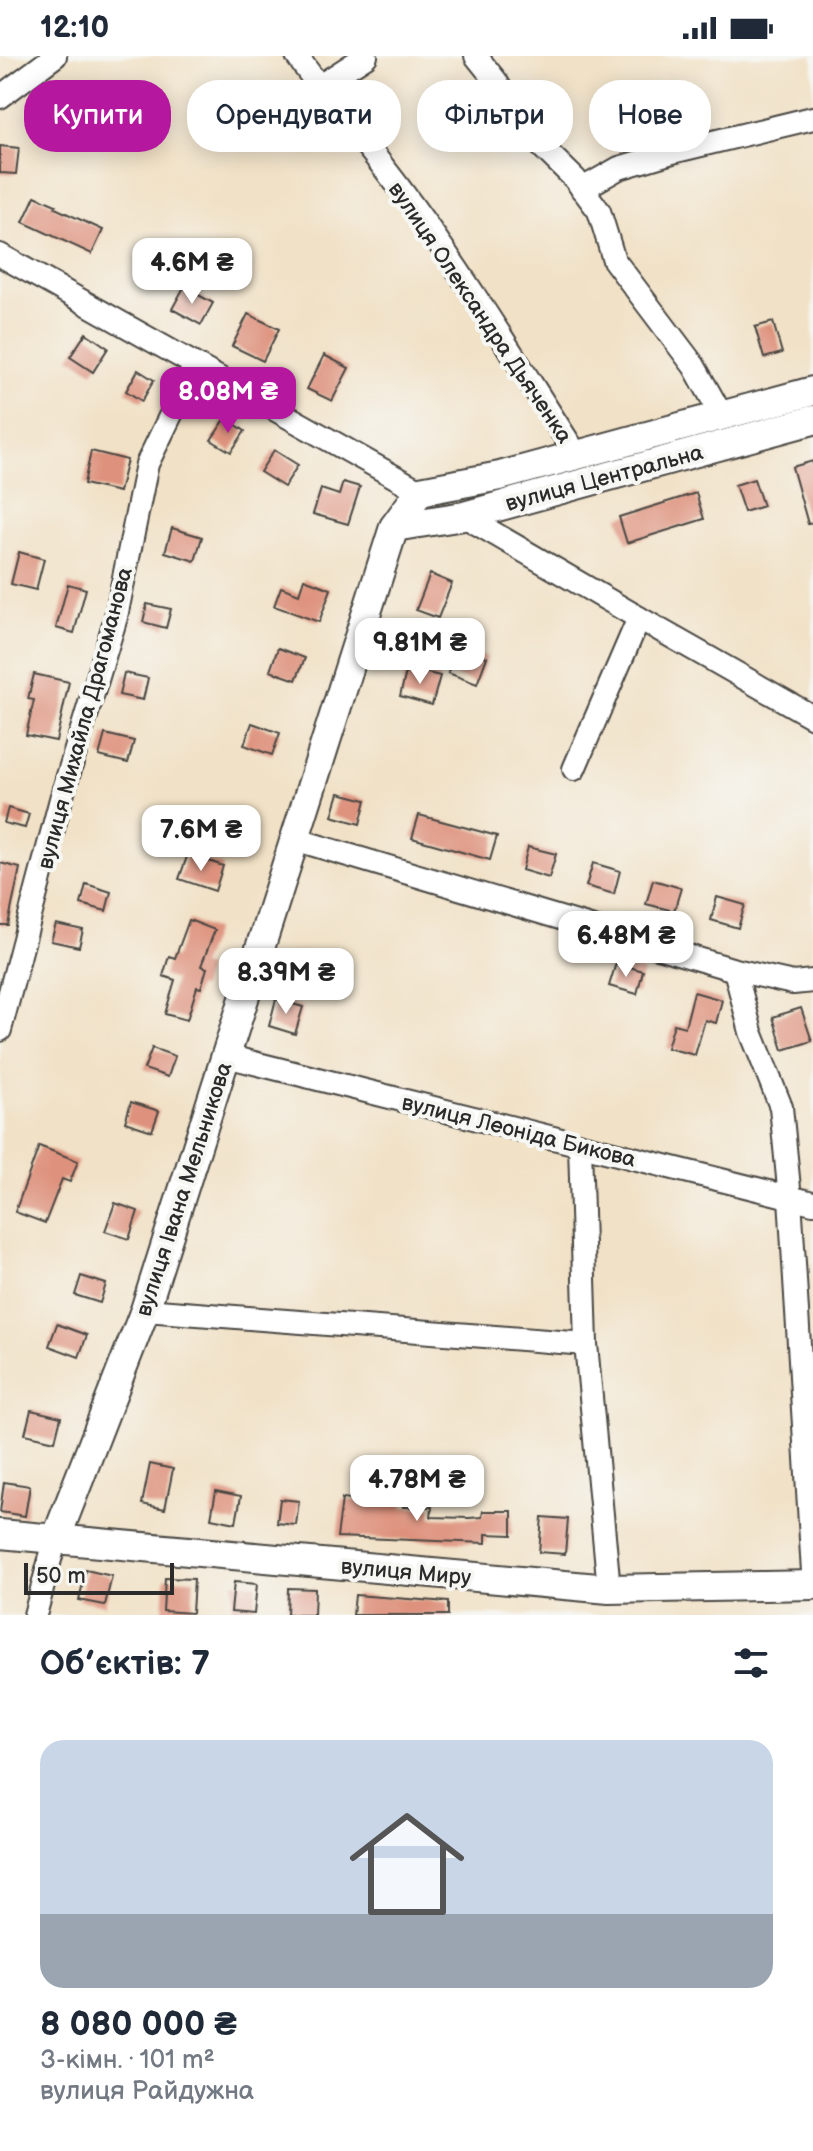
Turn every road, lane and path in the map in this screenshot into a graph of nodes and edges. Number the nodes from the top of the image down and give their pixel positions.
1 (55, 56) edge
2 (297, 56) edge
3 (366, 56) edge
4 (476, 56) edge
5 (313, 80) edge
6 (329, 80) edge
7 (0, 97) edge
8 (813, 118) edge
9 (371, 152) edge
10 (582, 189) junction
11 (0, 255) edge
12 (195, 365) junction
13 (813, 391) edge
14 (722, 416) junction
15 (813, 420) edge
16 (576, 454) junction
17 (420, 491) junction
18 (464, 516) junction
19 (394, 527) junction
20 (639, 618) junction
21 (813, 717) edge
22 (574, 769) dead end
23 (294, 839) junction
24 (735, 970) junction
25 (813, 981) edge
26 (0, 1030) edge
27 (226, 1056) junction
28 (580, 1145) junction
29 (790, 1198) junction
30 (813, 1203) edge
31 (145, 1310) junction
32 (586, 1344) junction
33 (0, 1534) edge
34 (55, 1541) junction
35 (813, 1572) edge
36 (813, 1585) edge
37 (609, 1589) junction
38 (35, 1615) edge

1 - 7 street
2 - 5 street, вулиця Олександра Дьяченка
3 - 6 street
4 - 10 street
8 - 10 street
9 - 16 street, вулиця Олександра Дьяченка
10 - 14 street
11 - 12 street
12 - 17 street
12 - 26 street, вулиця Михайла Драгоманова
13 - 14 street, вулиця Центральна
14 - 16 street, вулиця Центральна
15 - 18 street, вулиця Центральна
16 - 17 street, вулиця Центральна
17 - 18 street
17 - 19 street, вулиця Івана Мельникова
18 - 19 street, вулиця Центральна
18 - 20 street
19 - 23 street, вулиця Івана Мельникова
20 - 21 street
20 - 22 street
23 - 24 street
23 - 27 street, вулиця Івана Мельникова
24 - 25 street
24 - 29 street
27 - 28 street, вулиця Леоніда Бикова
27 - 31 street, вулиця Івана Мельникова
28 - 29 street, вулиця Леоніда Бикова
28 - 32 street
29 - 30 street, вулиця Леоніда Бикова
29 - 35 street
31 - 32 street
31 - 34 street, вулиця Івана Мельникова
32 - 37 street
33 - 34 street, вулиця Миру
34 - 37 street, вулиця Миру
34 - 38 street, вулиця Івана Мельникова
36 - 37 street, вулиця Миру

